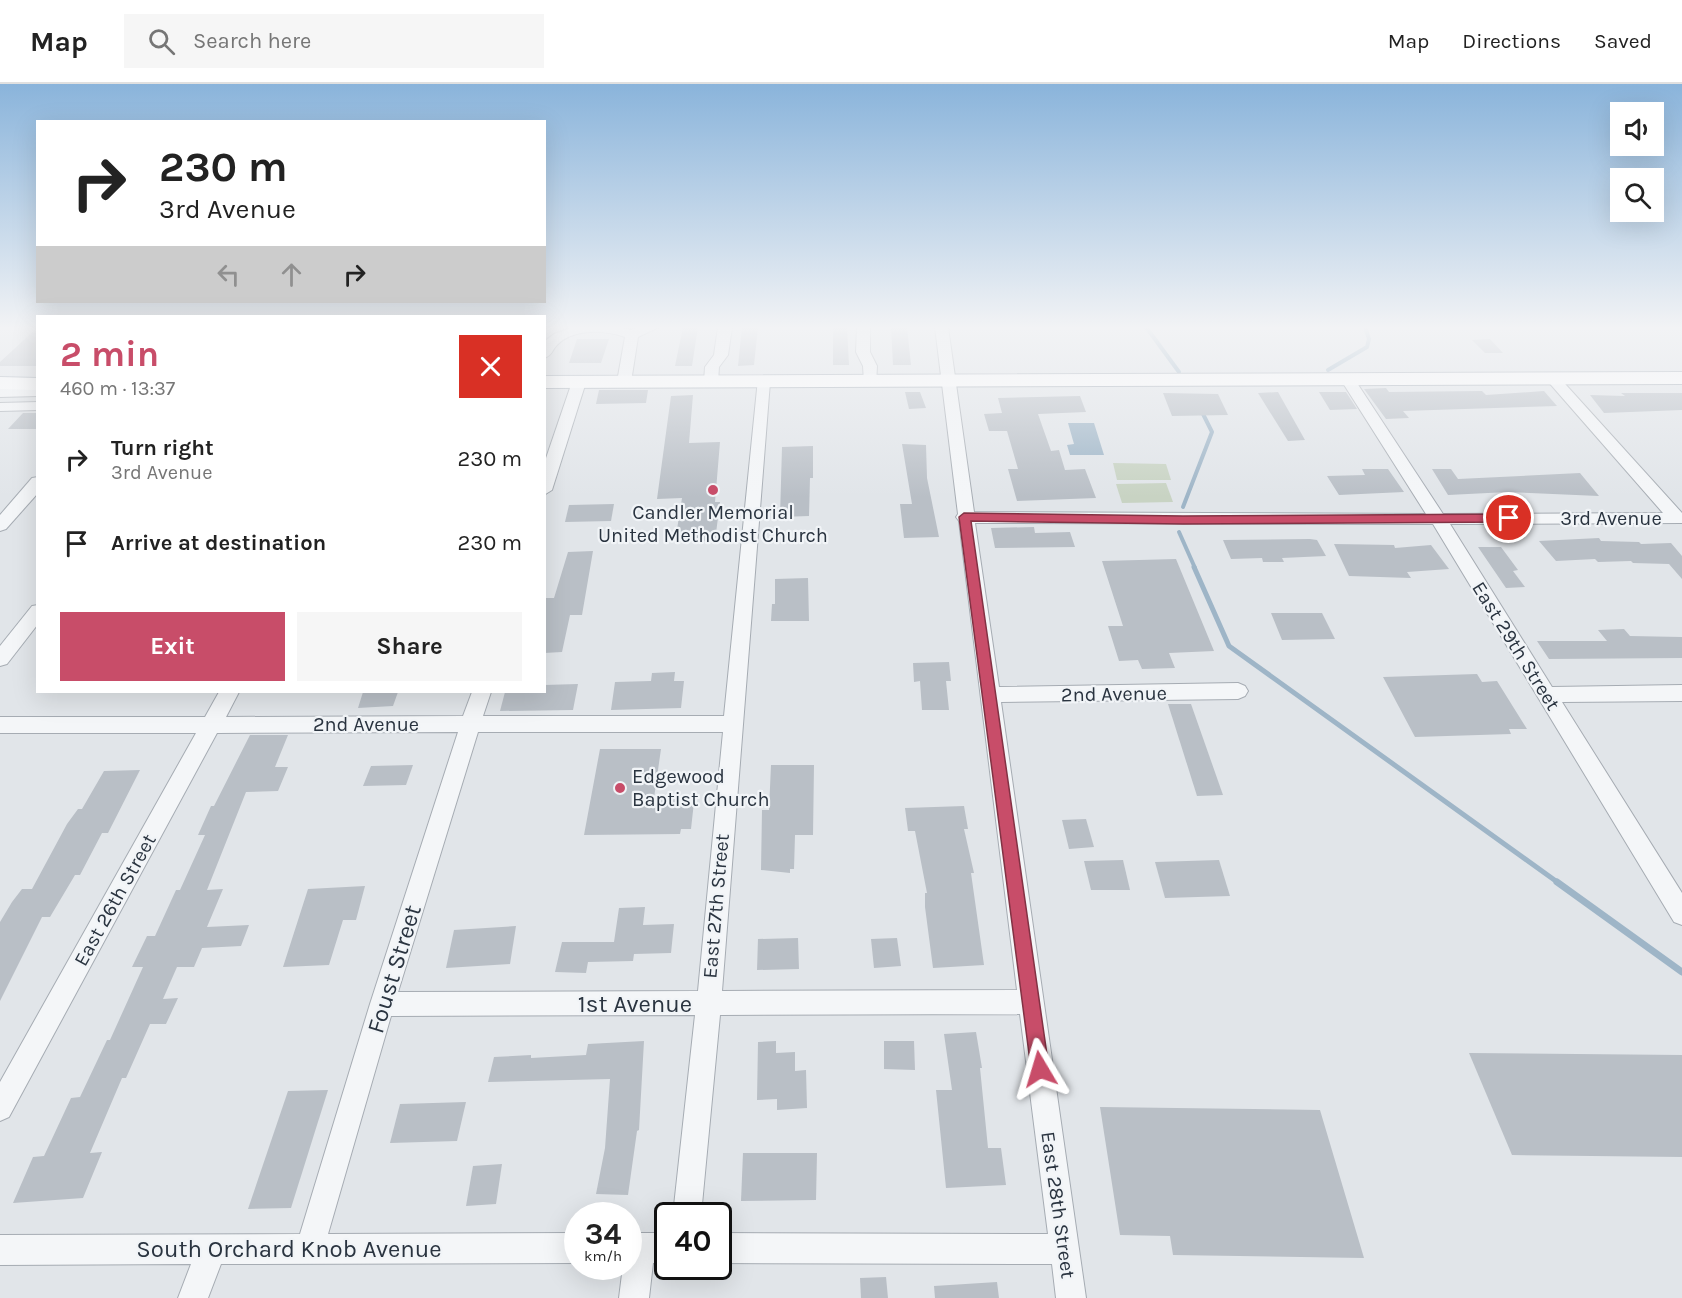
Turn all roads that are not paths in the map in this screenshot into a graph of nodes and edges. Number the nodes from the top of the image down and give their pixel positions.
1 (36, 384) edge
2 (578, 384) edge
3 (763, 384) edge
4 (948, 384) edge
5 (1350, 384) edge
6 (1557, 384) edge
7 (2, 388) edge
8 (36, 392) edge
9 (36, 406) edge
10 (0, 407) edge
11 (36, 484) edge
12 (546, 484) edge
13 (964, 517) junction
14 (1437, 518) junction
15 (1679, 518) edge
16 (0, 525) edge
17 (36, 613) edge
18 (0, 659) edge
19 (1238, 691) dead end
20 (228, 693) edge
21 (481, 693) edge
22 (1682, 693) edge
23 (989, 695) junction
24 (1546, 695) junction
25 (471, 723) junction
26 (731, 723) junction
27 (0, 725) edge
28 (211, 725) junction
29 (1682, 914) edge
30 (1031, 1002) junction
31 (382, 1004) junction
32 (709, 1004) junction
33 (0, 1108) edge
34 (688, 1202) edge
35 (310, 1248) junction
36 (564, 1248) edge
37 (645, 1248) edge
38 (732, 1248) edge
39 (1063, 1249) junction
40 (0, 1250) edge
41 (211, 1250) junction
42 (193, 1298) edge
43 (634, 1298) edge
44 (1071, 1298) edge

1 - 7 main road
2 - 12 street
3 - 26 street, East 27th Street
4 - 13 street, East 28th Street
5 - 14 street, East 29th Street
6 - 15 street
7 - 8 street
9 - 10 street
11 - 16 street
13 - 14 street, 3rd Avenue
13 - 23 street, East 28th Street
14 - 15 street, 3rd Avenue
14 - 24 street, East 29th Street
17 - 18 street
19 - 23 street, 2nd Avenue
20 - 28 street, East 26th Street
21 - 25 street, Foust Street
22 - 24 street
23 - 30 street, East 28th Street
24 - 29 street, East 29th Street
25 - 26 street, 2nd Avenue
25 - 28 street, 2nd Avenue
25 - 31 street, Foust Street
26 - 32 street, East 27th Street
27 - 28 street, 2nd Avenue
28 - 33 street, East 26th Street
30 - 32 street, 1st Avenue
30 - 39 street, East 28th Street
31 - 32 street, 1st Avenue
31 - 35 street, Foust Street
32 - 34 street, East 27th Street
35 - 36 street, South Orchard Knob Avenue
35 - 41 street, South Orchard Knob Avenue
37 - 43 street
38 - 39 street
39 - 44 street, East 28th Street
40 - 41 street, South Orchard Knob Avenue
41 - 42 street

